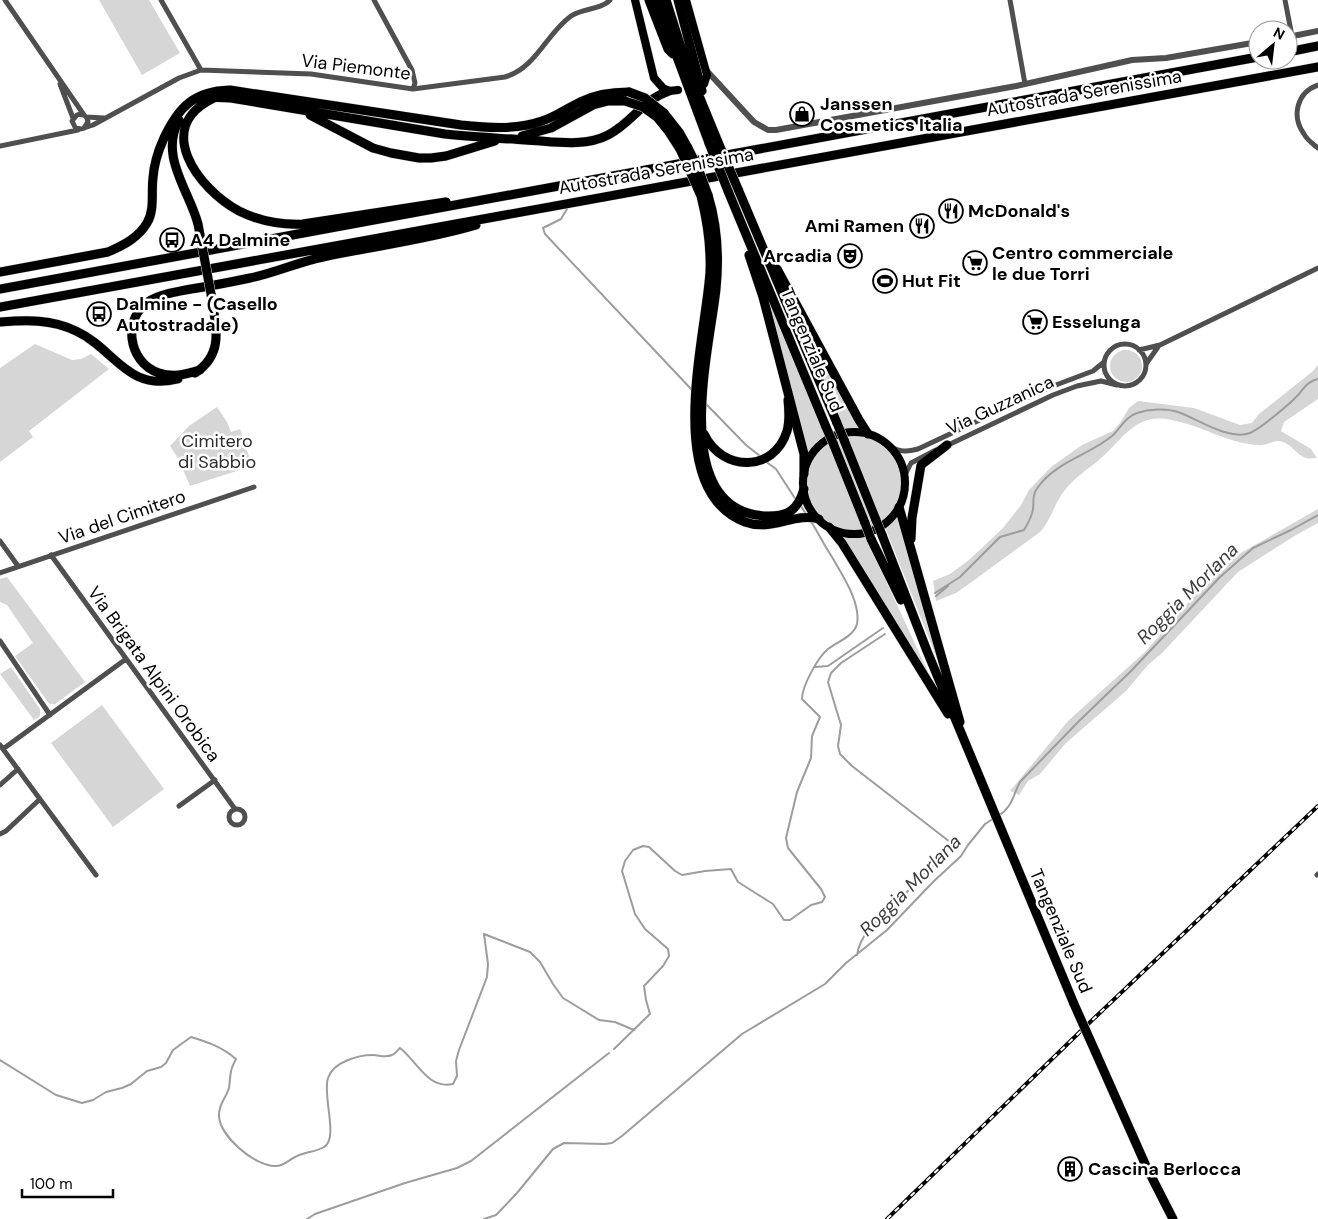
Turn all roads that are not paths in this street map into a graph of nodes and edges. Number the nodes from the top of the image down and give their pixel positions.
1 (5, 0) edge
2 (161, 0) edge
3 (610, 0) edge
4 (636, 0) edge
5 (649, 0) edge
6 (658, 0) edge
7 (666, 0) edge
8 (678, 0) edge
9 (686, 0) edge
10 (1010, 0) edge
11 (1285, 0) edge
12 (376, 2) edge
13 (1288, 20) edge
14 (1318, 31) edge
15 (1298, 35) edge
16 (1248, 44) edge
17 (1318, 46) edge
18 (1298, 50) edge
19 (676, 57) junction
20 (1248, 59) edge
21 (1318, 68) edge
22 (705, 69) junction
23 (201, 70) junction
24 (55, 72) junction
25 (704, 84) joint
26 (1025, 84) junction
27 (1318, 85) edge
28 (720, 86) junction
29 (413, 90) junction
30 (674, 90) joint
31 (627, 96) junction
32 (196, 97) junction
33 (218, 97) junction
34 (189, 108) junction
35 (293, 109) junction
36 (85, 116) junction
37 (109, 117) junction
38 (72, 120) junction
39 (81, 129) junction
40 (713, 130) junction
41 (58, 135) junction
42 (507, 139) junction
43 (714, 142) junction
44 (0, 146) edge
45 (1318, 148) edge
46 (704, 196) junction
47 (493, 198) junction
48 (521, 212) junction
49 (752, 223) junction
50 (746, 232) junction
51 (1318, 268) edge
52 (0, 272) edge
53 (0, 290) edge
54 (0, 308) edge
55 (0, 322) edge
56 (1160, 345) junction
57 (1139, 350) junction
58 (1104, 362) junction
59 (1146, 365) junction
60 (200, 370) junction
61 (1117, 385) junction
62 (788, 400) junction
63 (701, 427) junction
64 (868, 434) junction
65 (947, 445) junction
66 (891, 448) junction
67 (804, 474) junction
68 (905, 475) junction
69 (254, 487) dead end
70 (804, 489) junction
71 (899, 507) junction
72 (819, 520) junction
73 (829, 526) junction
74 (0, 541) edge
75 (910, 547) junction
76 (51, 555) junction
77 (18, 566) junction
78 (0, 573) edge
79 (0, 641) edge
80 (926, 651) junction
81 (126, 659) junction
82 (50, 714) junction
83 (960, 733) junction
84 (1, 747) edge
85 (18, 769) junction
86 (215, 780) junction
87 (0, 785) edge
88 (40, 799) junction
89 (179, 806) dead end
90 (235, 809) dead end
91 (0, 834) edge
92 (96, 875) dead end
93 (1173, 1219) edge

1 - 24 street
2 - 23 street
3 - 29 street, Via Piemonte
4 - 30 main road
5 - 19 highway
6 - 19 highway, Tangenziale Sud
7 - 40 highway, Tangenziale Sud
8 - 40 highway
9 - 22 main road
10 - 26 street
11 - 13 street
12 - 29 street
14 - 15 street
16 - 26 street
17 - 18 highway
19 - 43 highway, Tangenziale Sud
20 - 47 highway, Autostrada Serenissima
21 - 48 highway, Autostrada Serenissima
22 - 25 main road
22 - 28 street
23 - 29 street, Via Piemonte
23 - 37 street, Via Piemonte
24 - 36 street
24 - 38 street
25 - 28 street
26 - 28 street
27 - 45 street
30 - 42 highway
31 - 32 highway
31 - 42 highway
31 - 46 highway, bridge
32 - 34 highway
32 - 52 highway
33 - 34 highway
33 - 35 highway
33 - 47 highway
34 - 60 highway, bridge
35 - 42 highway
35 - 42 highway
36 - 37 street, Via Piemonte
36 - 38 street, Via Piemonte
36 - 39 street
37 - 39 street, Via Piemonte
38 - 39 street
38 - 41 street, Via Piemonte
39 - 41 street, Via Piemonte
40 - 43 highway, Tangenziale Sud
41 - 44 street, Via Piemonte
43 - 49 highway, Tangenziale Sud, bridge
43 - 50 highway, Tangenziale Sud, bridge
46 - 63 highway
46 - 72 highway
47 - 53 highway, Autostrada Serenissima
48 - 54 highway, Autostrada Serenissima
48 - 60 highway
49 - 64 highway
49 - 80 highway, Tangenziale Sud, bridge
50 - 62 highway
50 - 80 highway, Tangenziale Sud, bridge
51 - 56 street, Via Guzzanica
55 - 60 highway
56 - 57 street, Via Guzzanica
56 - 59 street, Via Guzzanica
57 - 58 street, Via Guzzanica
57 - 59 street
58 - 61 street
58 - 66 street, Via Guzzanica
59 - 61 street, Via Guzzanica
61 - 65 street, Via Guzzanica
62 - 63 highway
62 - 67 highway
63 - 70 highway
64 - 66 main road
64 - 67 main road
65 - 68 street, Via Guzzanica
65 - 75 highway
66 - 68 main road
67 - 70 main road
68 - 71 main road
69 - 76 street, Via del Cimitero
70 - 72 main road
71 - 73 main road
71 - 75 highway
72 - 73 main road
73 - 83 highway
74 - 77 street
75 - 83 highway
76 - 77 street, Via del Cimitero
76 - 81 street, Via Brigata Alpini Orobica
77 - 78 street, Via del Cimitero
79 - 82 street
80 - 83 highway, Tangenziale Sud
81 - 82 street
81 - 86 street, Via Brigata Alpini Orobica
82 - 84 street
83 - 93 highway, Tangenziale Sud, bridge
84 - 85 street
85 - 87 street
85 - 88 street
86 - 89 street
86 - 90 street, Via Brigata Alpini Orobica
88 - 91 street
88 - 92 street

